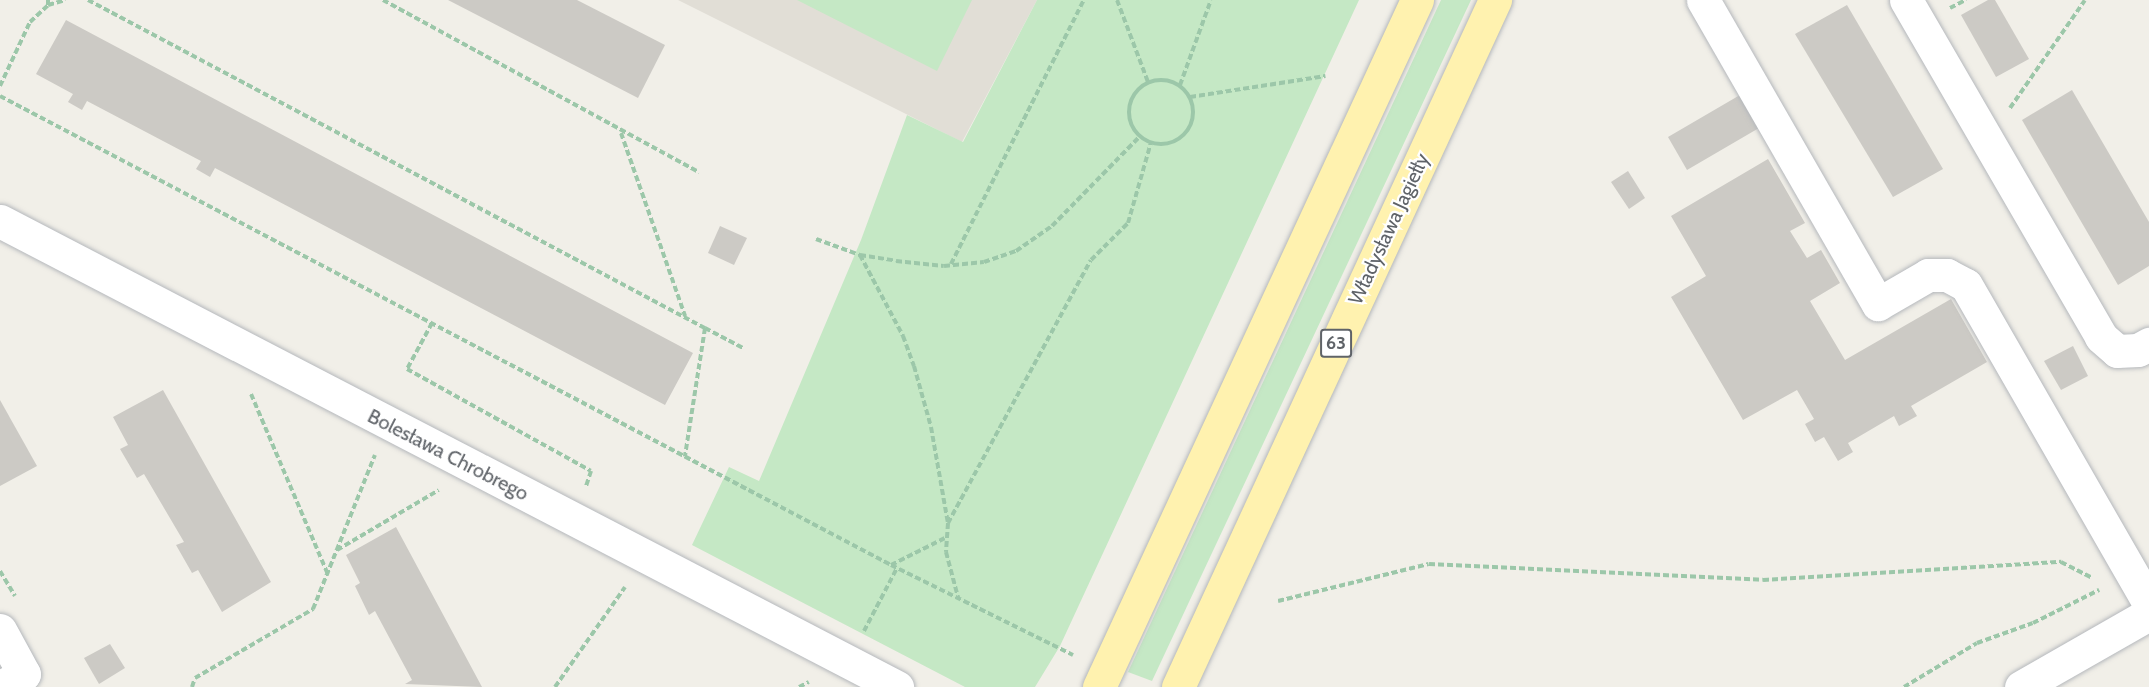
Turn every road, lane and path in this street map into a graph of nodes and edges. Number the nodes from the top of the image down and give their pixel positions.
1 (65, 0) edge
2 (87, 0) edge
3 (383, 0) edge
4 (1084, 0) edge
5 (1117, 0) edge
6 (1211, 0) edge
7 (1417, 0) edge
8 (1495, 0) edge
9 (1703, 0) edge
10 (1906, 0) edge
11 (2085, 0) edge
12 (48, 3) edge
13 (1325, 76) dead end
14 (1148, 82) junction
15 (1180, 85) junction
16 (0, 86) edge
17 (0, 96) edge
18 (1190, 97) junction
19 (621, 133) junction
20 (1140, 136) junction
21 (1987, 141) junction
22 (1151, 142) junction
23 (699, 172) dead end
24 (0, 221) edge
25 (816, 239) dead end
26 (860, 255) junction
27 (951, 265) junction
28 (685, 315) junction
29 (432, 323) junction
30 (705, 328) junction
31 (2149, 344) edge
32 (743, 348) dead end
33 (249, 390) dead end
34 (376, 452) dead end
35 (685, 456) junction
36 (446, 485) dead end
37 (595, 495) dead end
38 (948, 523) junction
39 (945, 538) junction
40 (336, 550) junction
41 (891, 565) junction
42 (897, 568) junction
43 (327, 573) junction
44 (629, 581) dead end
45 (2099, 581) dead end
46 (2109, 585) dead end
47 (958, 598) junction
48 (1278, 601) dead end
49 (2149, 603) edge
50 (2149, 614) edge
51 (0, 630) edge
52 (861, 636) dead end
53 (1076, 656) dead end
54 (2, 687) edge
55 (192, 687) edge
56 (555, 687) edge
57 (897, 687) edge
58 (1099, 687) edge
59 (1178, 687) edge
60 (1904, 687) edge
61 (2021, 687) edge

1 - 12 path
2 - 28 path
3 - 19 path
4 - 27 path
5 - 14 path
6 - 15 path
7 - 58 main road
8 - 59 main road, Władysława Jagiełły / 63
9 - 49 street
10 - 21 street
11 - 21 path
12 - 16 path
13 - 18 path
14 - 15 path
14 - 20 path
15 - 18 path
17 - 29 path
18 - 22 path
19 - 23 path
19 - 28 path
20 - 22 path
20 - 27 path
21 - 31 street
22 - 38 path
24 - 57 street, Bolesława Chrobrego
25 - 26 path
26 - 27 path
26 - 38 path
28 - 30 path
29 - 35 path
29 - 37 path
30 - 32 path
30 - 35 path
33 - 43 path
34 - 40 path
35 - 41 path
36 - 40 path
38 - 39 path
39 - 41 path
39 - 47 path
40 - 43 path
41 - 42 path
42 - 47 path
42 - 52 path
43 - 55 path
44 - 56 path
45 - 48 path
46 - 60 path
47 - 53 path
50 - 61 street
51 - 54 street

